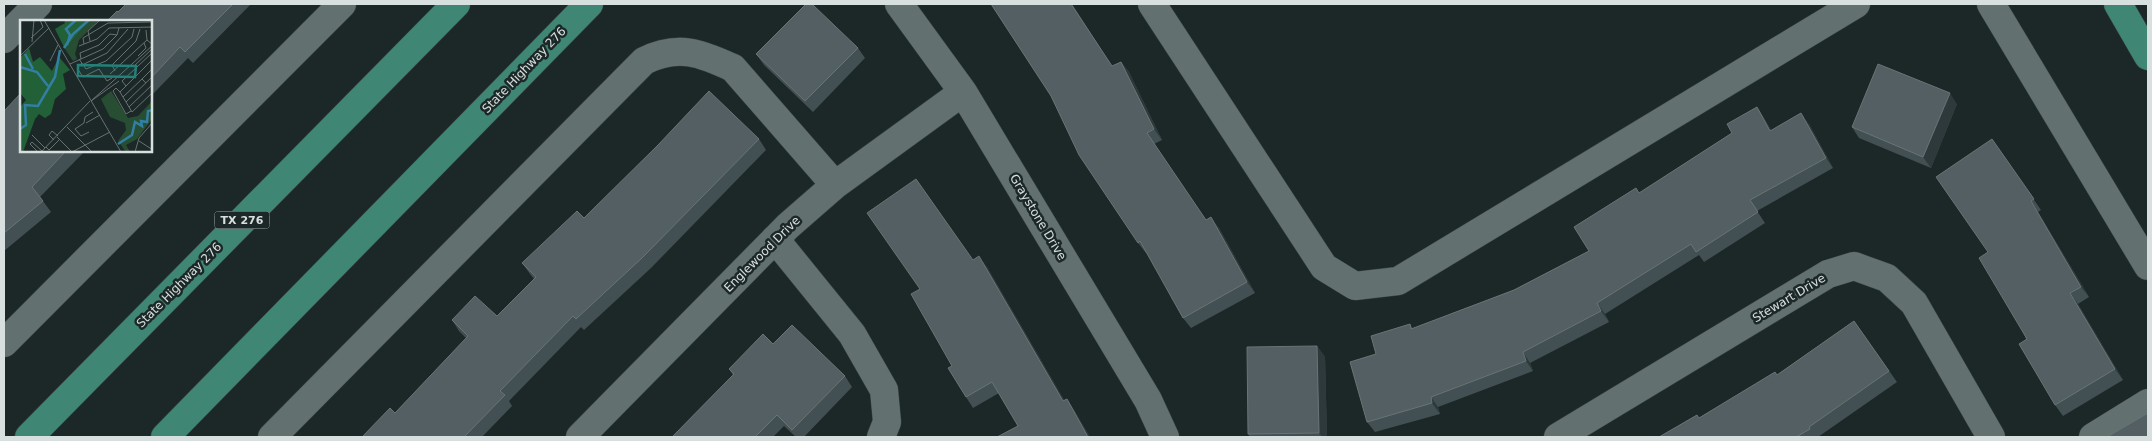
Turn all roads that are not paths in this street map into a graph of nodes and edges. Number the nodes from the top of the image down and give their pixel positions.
1 (38, 4) edge
2 (342, 4) edge
3 (456, 4) edge
4 (589, 4) edge
5 (899, 4) edge
6 (1152, 4) edge
7 (1856, 4) edge
8 (1990, 4) edge
9 (2118, 4) edge
10 (22, 20) edge
11 (20, 23) edge
12 (4, 39) edge
13 (2148, 56) edge
14 (963, 92) junction
15 (835, 185) junction
16 (775, 239) junction
17 (2148, 266) edge
18 (4, 343) edge
19 (2148, 403) edge
20 (1984, 435) edge
21 (28, 437) edge
22 (166, 437) edge
23 (272, 437) edge
24 (580, 437) edge
25 (881, 437) edge
26 (1165, 437) edge
27 (1558, 437) edge
28 (2093, 437) edge

1 - 10 street
2 - 18 street
3 - 21 main road, State Highway 276 / TX 276
4 - 22 main road, State Highway 276
5 - 14 street, Graystone Drive
6 - 7 street
8 - 17 street
9 - 13 main road
11 - 12 street
14 - 15 street, Englewood Drive
14 - 26 street, Graystone Drive
15 - 16 street, Englewood Drive
15 - 23 street
16 - 24 street, Englewood Drive
16 - 25 street
19 - 28 street
20 - 27 street, Stewart Drive

